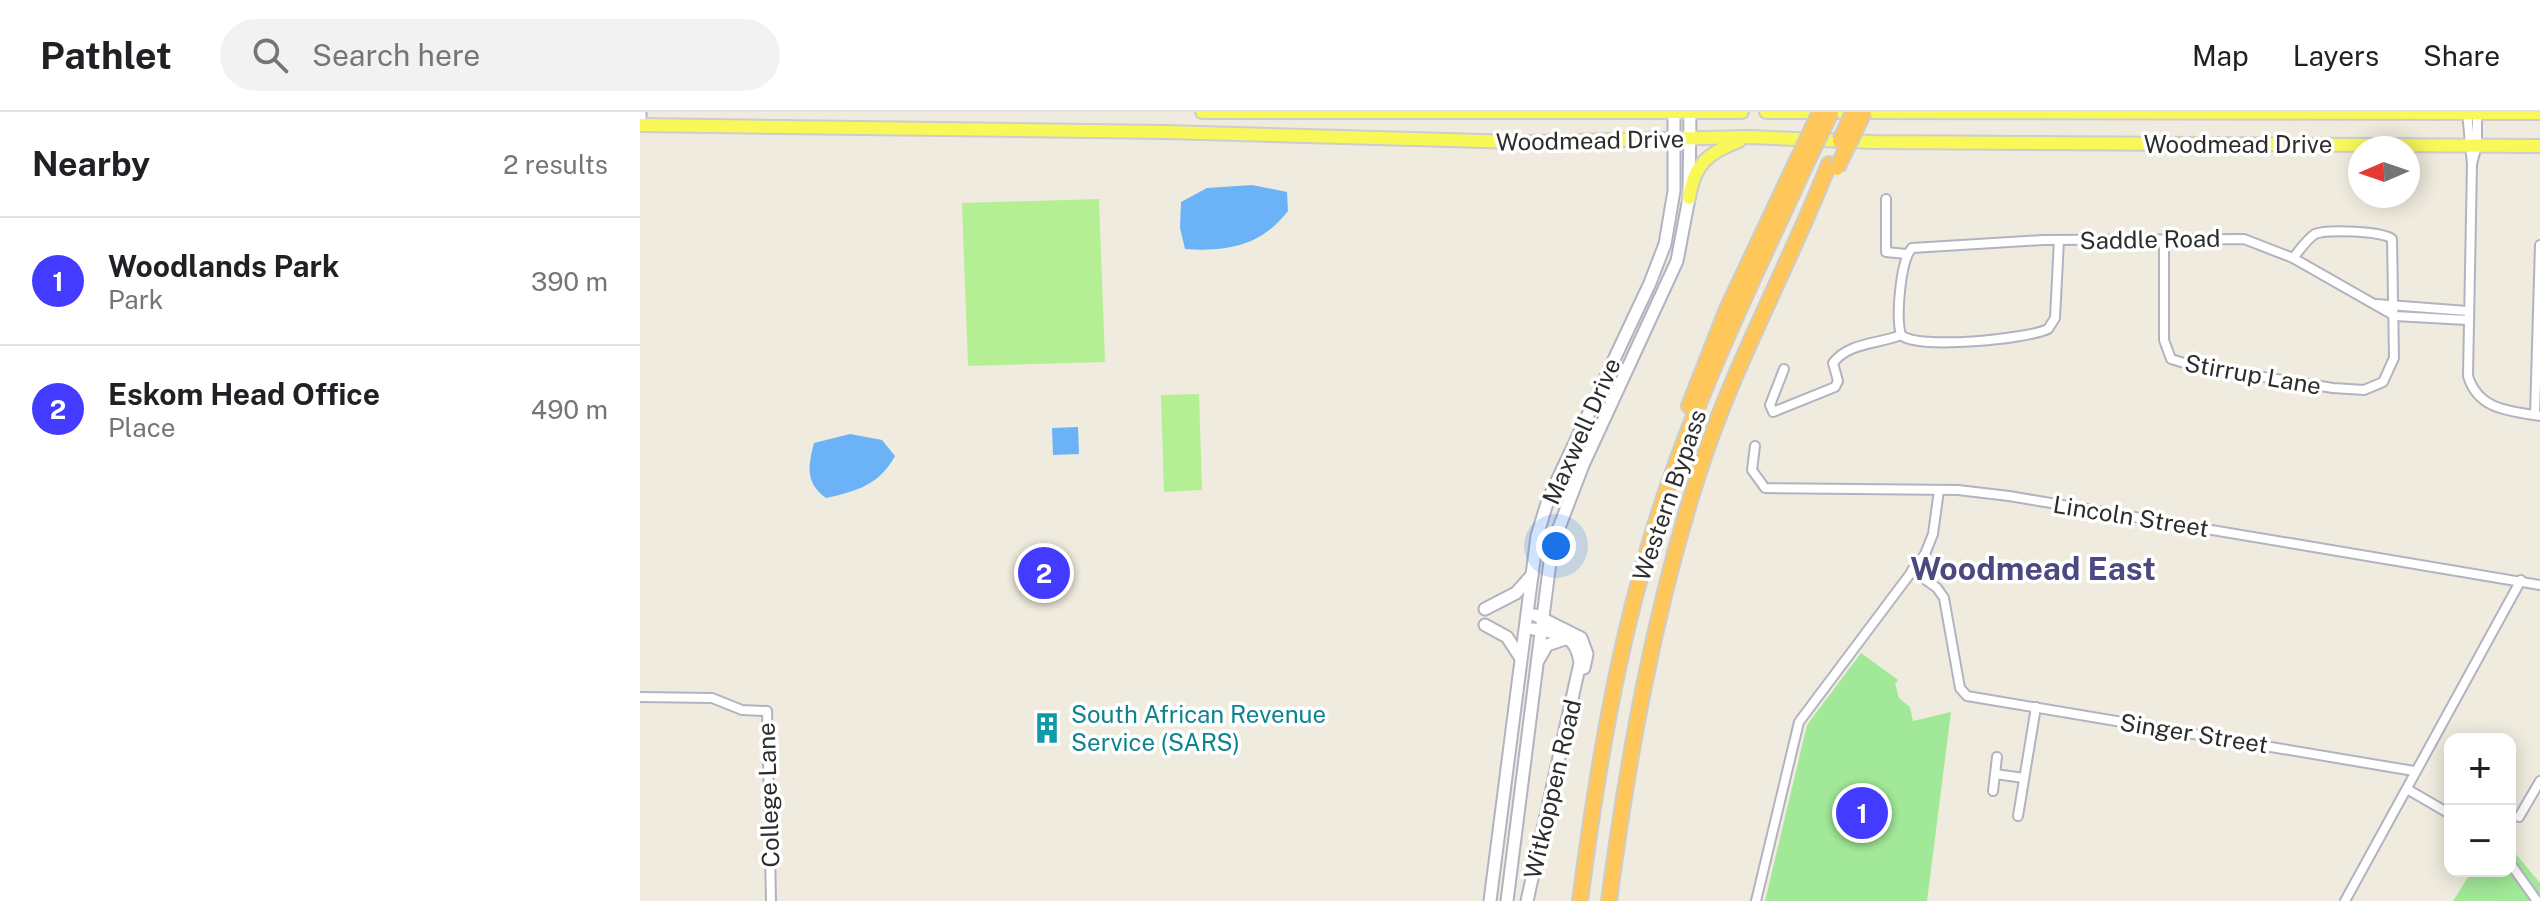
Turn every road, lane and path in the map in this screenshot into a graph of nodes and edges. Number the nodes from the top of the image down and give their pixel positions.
1 (1202, 112) edge
2 (1674, 112) edge
3 (1690, 112) edge
4 (1742, 112) edge
5 (1766, 112) edge
6 (1820, 112) edge
7 (1831, 112) edge
8 (1853, 112) edge
9 (1864, 112) edge
10 (2338, 112) edge
11 (2079, 113) edge
12 (2188, 113) edge
13 (2540, 113) edge
14 (2472, 114) edge
15 (2314, 115) junction
16 (666, 119) edge
17 (640, 125) edge
18 (1750, 137) junction
19 (1673, 139) junction
20 (1691, 139) junction
21 (2473, 145) junction
22 (2540, 146) edge
23 (1804, 158) junction
24 (1833, 166) junction
25 (1689, 198) junction
26 (1886, 199) dead end
27 (2059, 240) junction
28 (2164, 241) junction
29 (2540, 245) edge
30 (1908, 252) junction
31 (2293, 258) junction
32 (2395, 311) junction
33 (2467, 315) junction
34 (1901, 335) junction
35 (1784, 369) dead end
36 (2538, 416) edge
37 (1755, 446) dead end
38 (1939, 490) junction
39 (1912, 570) junction
40 (2540, 573) edge
41 (1532, 575) junction
42 (2521, 580) junction
43 (2537, 584) edge
44 (1485, 609) dead end
45 (1527, 613) junction
46 (1542, 617) junction
47 (1485, 625) dead end
48 (1525, 628) junction
49 (1540, 630) junction
50 (1569, 637) junction
51 (1521, 661) junction
52 (1536, 665) junction
53 (1577, 677) junction
54 (643, 696) edge
55 (2036, 707) junction
56 (1997, 757) dead end
57 (2414, 771) junction
58 (1995, 774) junction
59 (2024, 778) junction
60 (2540, 781) edge
61 (2407, 789) junction
62 (1993, 791) dead end
63 (2444, 811) edge
64 (2018, 816) dead end
65 (2519, 817) dead end
66 (1498, 844) junction
67 (1514, 846) junction
68 (2516, 871) edge
69 (771, 901) edge
70 (1490, 901) edge
71 (1507, 901) edge
72 (1527, 901) edge
73 (1580, 901) edge
74 (1609, 901) edge
75 (1756, 901) edge
76 (2345, 901) edge
77 (2537, 901) edge

1 - 2 main road, Woodmead Drive
2 - 3 main road, Woodmead Drive
2 - 19 main road, Maxwell Drive
3 - 4 main road, Woodmead Drive
3 - 20 main road, Maxwell Drive
5 - 11 main road, Woodmead Drive
6 - 23 highway, bridge
7 - 23 highway, Western Bypass, bridge
8 - 24 highway, Western Bypass, bridge
9 - 24 highway, bridge
10 - 15 main road
11 - 12 main road, Woodmead Drive
12 - 15 main road, Woodmead Drive
13 - 14 main road, Woodmead Drive
14 - 15 main road, Woodmead Drive
14 - 21 street
16 - 17 main road, Woodmead Drive
16 - 19 main road, Woodmead Drive
18 - 20 main road, Woodmead Drive
18 - 21 main road, Woodmead Drive
18 - 25 main road
19 - 20 main road, Woodmead Drive
19 - 41 main road, Maxwell Drive
20 - 25 main road, Maxwell Drive
21 - 22 main road, Woodmead Drive
21 - 33 street
23 - 73 highway, Western Bypass
24 - 74 highway, Western Bypass
25 - 46 main road, Maxwell Drive
26 - 30 street
27 - 28 street, Saddle Road
27 - 30 street, Saddle Road
27 - 34 street
28 - 31 street, Saddle Road
28 - 32 street, Stirrup Lane
29 - 36 street
30 - 34 street
31 - 32 street, Saddle Road
31 - 32 street
32 - 33 street, Saddle Road
33 - 36 street
34 - 35 street
37 - 38 street, Lincoln Street
38 - 39 street
38 - 42 street, Lincoln Street
39 - 55 street, Singer Street
39 - 75 street
40 - 43 street
41 - 44 main road
41 - 45 main road, Maxwell Drive
42 - 43 street, Lincoln Street
42 - 57 street
45 - 46 main road, Witkoppen Road
45 - 48 main road, Maxwell Drive
46 - 49 main road, Maxwell Drive
46 - 53 main road, Witkoppen Road
47 - 51 main road
48 - 49 main road
48 - 51 main road, Maxwell Drive
49 - 50 main road
49 - 52 main road, Maxwell Drive
50 - 52 main road
50 - 53 main road, Witkoppen Road
51 - 66 main road, Maxwell Drive
52 - 67 main road, Maxwell Drive
53 - 72 main road, Witkoppen Road
54 - 69 street, College Lane
55 - 57 street, Singer Street
55 - 59 street
56 - 58 street
57 - 61 street
58 - 59 street
58 - 62 street
59 - 64 street
60 - 65 street
61 - 63 street
61 - 76 street
66 - 67 main road
66 - 70 main road, Maxwell Drive
67 - 71 main road, Maxwell Drive
68 - 77 street

